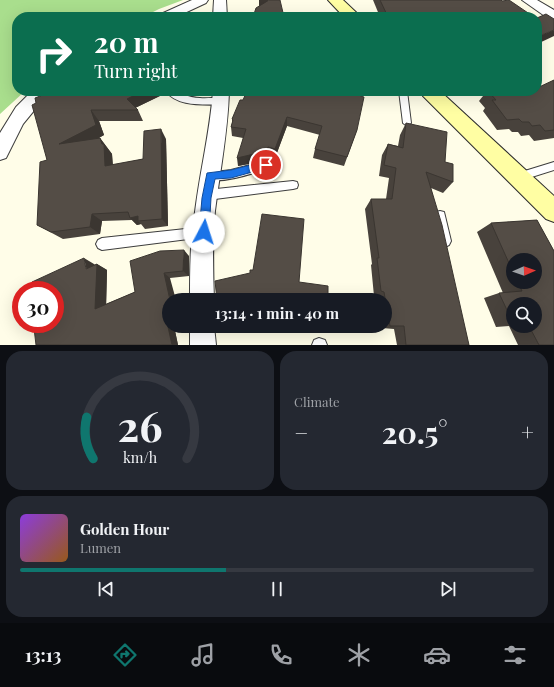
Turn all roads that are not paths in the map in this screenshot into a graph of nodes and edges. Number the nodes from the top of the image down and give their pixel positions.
1 (202, 0) edge
2 (220, 0) edge
3 (335, 0) edge
4 (528, 0) edge
5 (177, 12) edge
6 (220, 12) edge
7 (348, 12) edge
8 (554, 16) edge
9 (37, 96) edge
10 (178, 96) edge
11 (221, 96) edge
12 (404, 96) edge
13 (434, 96) edge
14 (407, 123) edge
15 (0, 153) edge
16 (266, 165) dead end
17 (554, 166) edge
18 (211, 176) junction
19 (518, 177) junction
20 (293, 185) dead end
21 (207, 195) junction
22 (554, 211) edge
23 (440, 216) edge
24 (204, 232) junction
25 (102, 244) dead end
26 (448, 254) edge
27 (202, 293) edge
28 (202, 333) edge
29 (203, 345) edge

1 - 5 street
2 - 6 street
3 - 7 main road
4 - 8 street
9 - 15 street
10 - 11 lane
11 - 18 street
12 - 14 lane
13 - 19 main road
16 - 18 lane
17 - 19 lane
18 - 21 street
19 - 22 main road
20 - 21 lane
21 - 24 street
23 - 26 lane
24 - 25 lane
24 - 27 street
28 - 29 street

